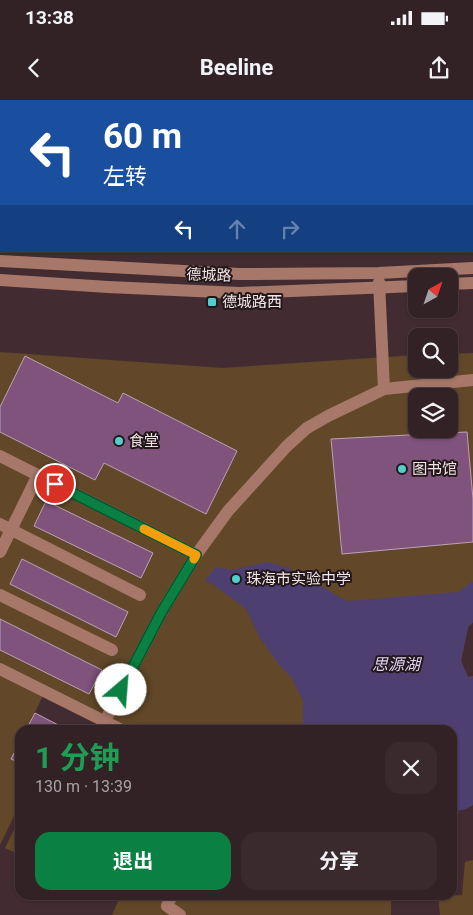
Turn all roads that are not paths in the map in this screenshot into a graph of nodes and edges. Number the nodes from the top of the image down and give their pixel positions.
1 (0, 261) edge
2 (473, 268) edge
3 (379, 273) junction
4 (0, 280) edge
5 (473, 283) edge
6 (458, 284) edge
7 (408, 286) edge
8 (380, 288) junction
9 (473, 380) edge
10 (384, 390) junction
11 (0, 456) edge
12 (38, 475) junction
13 (5, 527) edge
14 (0, 552) edge
15 (196, 555) junction
16 (0, 594) edge
17 (140, 595) dead end
18 (112, 650) dead end
19 (0, 669) edge
20 (105, 721) junction
21 (113, 725) edge
22 (167, 905) edge
23 (180, 915) edge

1 - 3 street, 德城路
2 - 3 street, 德城路
3 - 8 street
4 - 8 street, 德城路
5 - 6 street
7 - 8 street, 德城路
8 - 10 street
9 - 10 street
10 - 15 street
11 - 12 street
12 - 13 street
12 - 15 street
13 - 14 street
13 - 17 street
15 - 20 street
16 - 18 street
19 - 20 street
20 - 21 street
22 - 23 street

